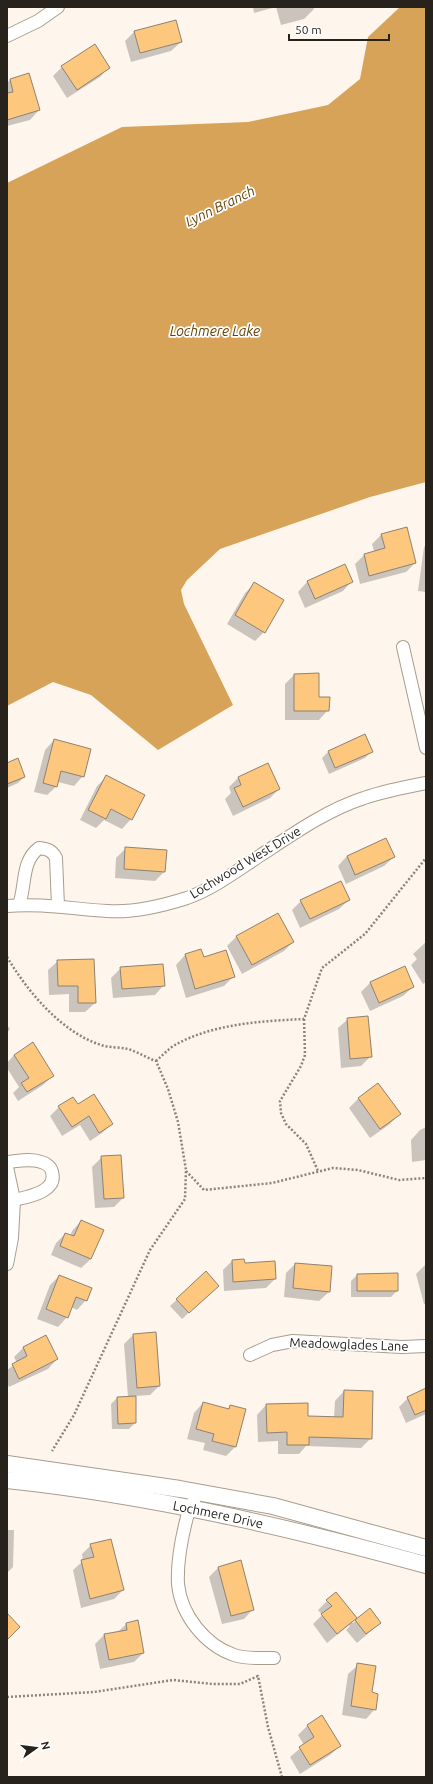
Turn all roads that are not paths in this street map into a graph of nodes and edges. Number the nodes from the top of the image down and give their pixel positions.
1 (58, 7) edge
2 (7, 36) edge
3 (403, 647) dead end
4 (426, 748) edge
5 (426, 783) edge
6 (13, 905) edge
7 (58, 906) junction
8 (7, 1162) edge
9 (7, 1167) edge
10 (14, 1200) junction
11 (7, 1264) edge
12 (426, 1346) edge
13 (250, 1355) dead end
14 (7, 1464) edge
15 (7, 1480) edge
16 (197, 1492) junction
17 (192, 1508) junction
18 (426, 1548) edge
19 (426, 1565) edge
20 (274, 1658) dead end

1 - 2 street
3 - 4 street
5 - 7 street, Lochwood West Drive
6 - 7 street, Lochwood West Drive
6 - 7 street, Lochwood West Drive
8 - 10 street
9 - 10 street
10 - 11 street
12 - 13 street, Meadowglades Lane
14 - 16 street, Lochmere Drive
15 - 17 street, Lochmere Drive
16 - 17 street
16 - 18 street, Lochmere Drive
17 - 19 street, Lochmere Drive
17 - 20 street

